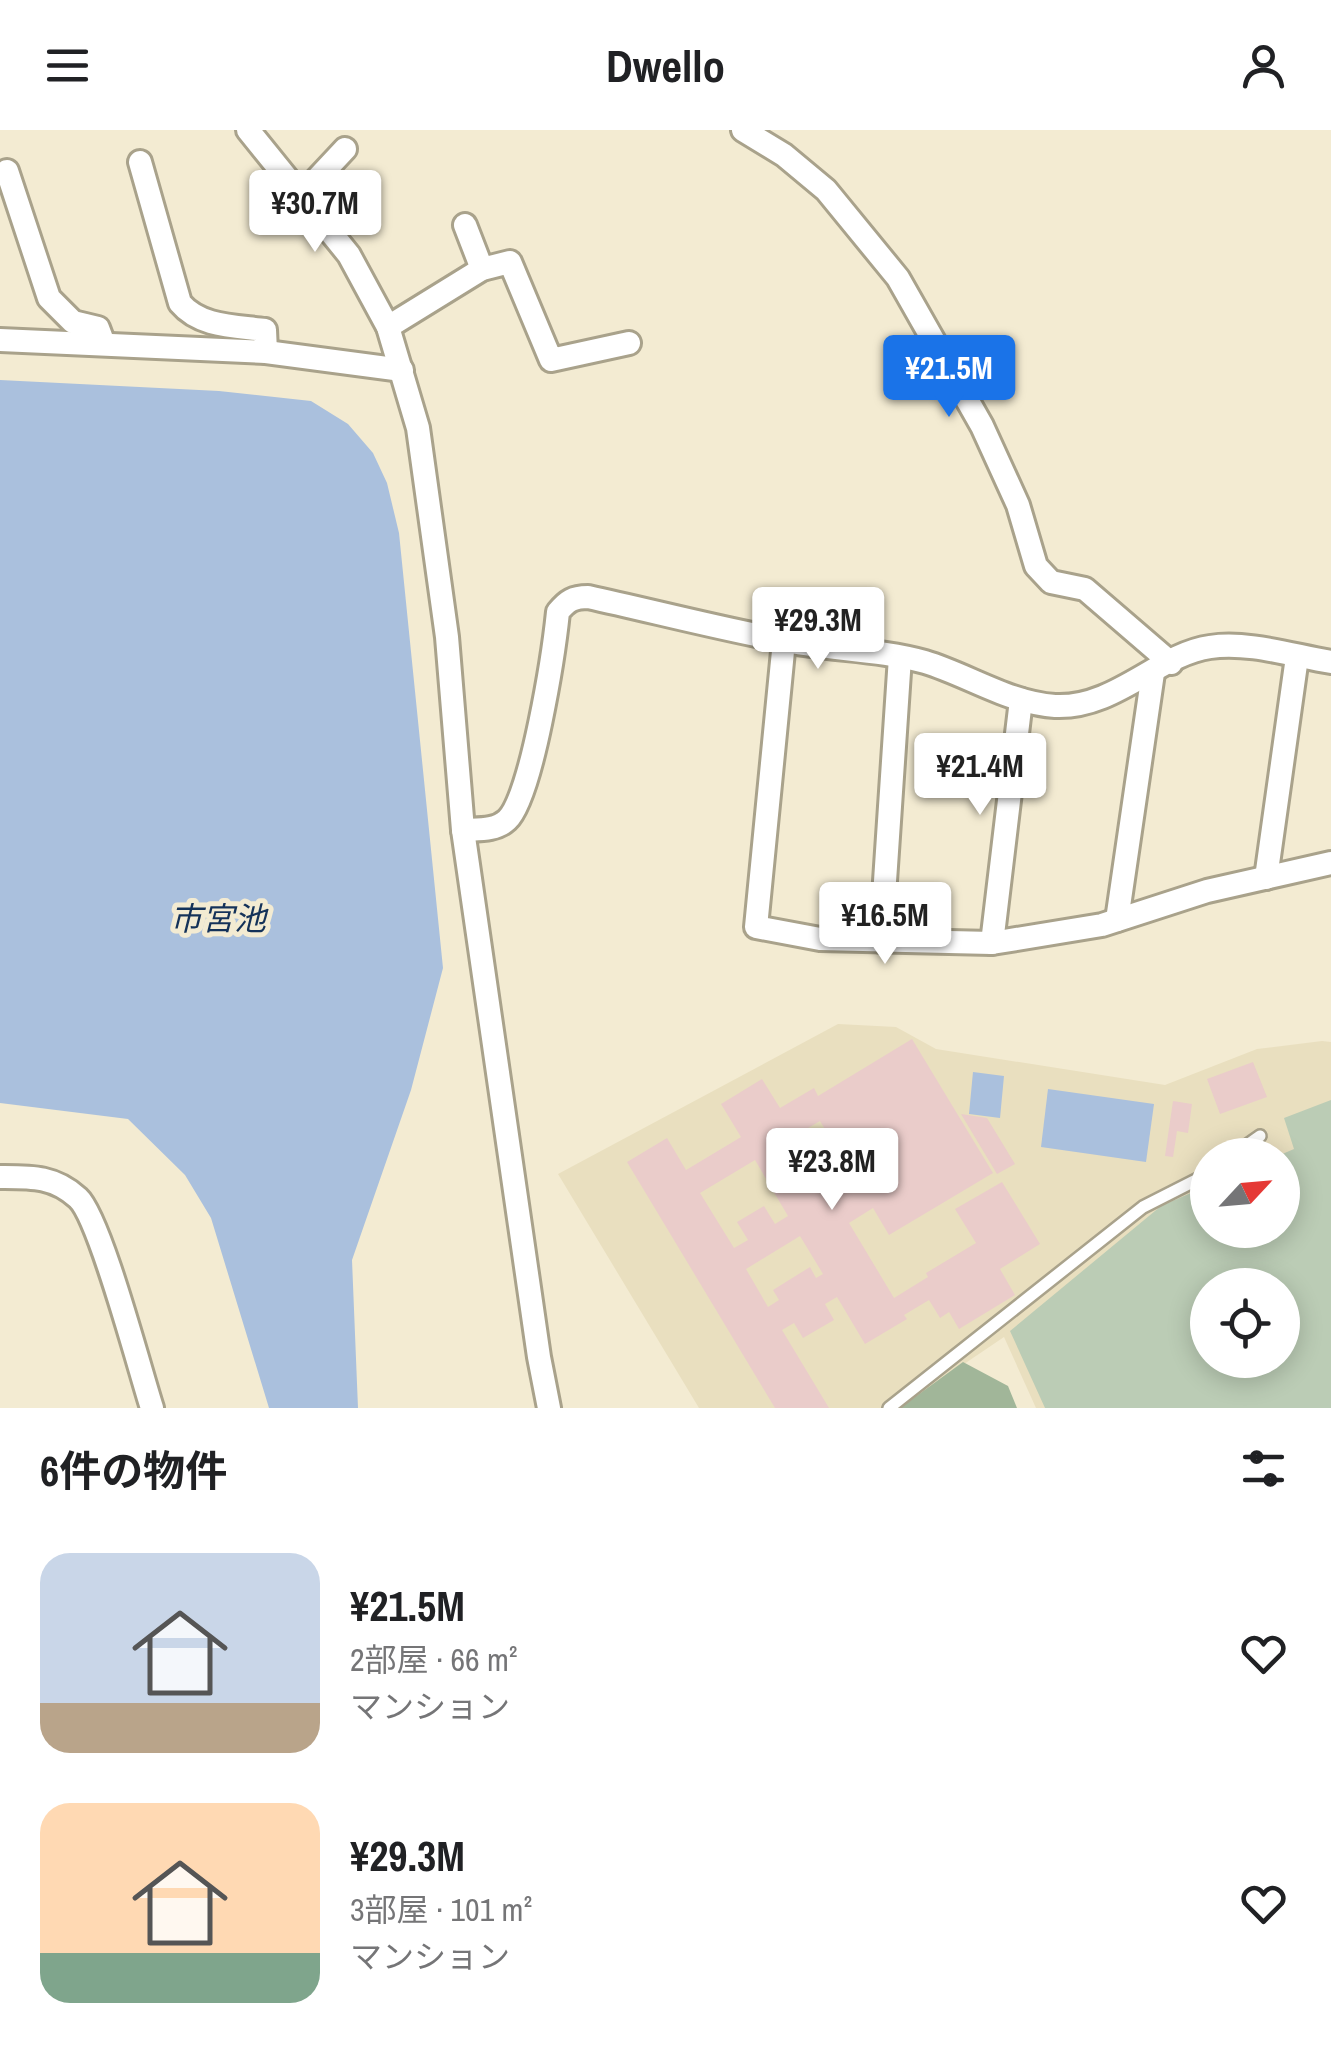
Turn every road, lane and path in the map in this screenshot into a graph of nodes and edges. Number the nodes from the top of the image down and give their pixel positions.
1 (248, 130) edge
2 (743, 130) edge
3 (345, 149) dead end
4 (140, 162) dead end
5 (6, 171) dead end
6 (301, 196) junction
7 (466, 225) dead end
8 (482, 268) junction
9 (388, 327) junction
10 (0, 340) edge
11 (629, 343) dead end
12 (104, 344) junction
13 (266, 352) junction
14 (402, 370) junction
15 (784, 641) junction
16 (1297, 657) junction
17 (900, 658) junction
18 (1331, 662) edge
19 (1162, 668) junction
20 (1021, 700) junction
21 (463, 830) junction
22 (1331, 863) edge
23 (1266, 878) junction
24 (1117, 920) junction
25 (881, 940) junction
26 (992, 943) junction
27 (1260, 1136) dead end
28 (1257, 1138) edge
29 (0, 1177) edge
30 (1190, 1183) edge
31 (152, 1408) edge
32 (549, 1408) edge
33 (889, 1408) edge

1 - 6 street
2 - 19 street
3 - 6 street
4 - 13 street
5 - 12 street
6 - 9 street
7 - 8 street
8 - 9 street
8 - 11 street
9 - 14 street
10 - 12 street
12 - 13 street
13 - 14 street
14 - 21 street
15 - 17 street
15 - 21 street
15 - 25 street
16 - 18 street
16 - 19 street
16 - 23 street
17 - 20 street
17 - 25 street
19 - 20 street
19 - 24 street
20 - 26 street
21 - 32 street
22 - 23 street
23 - 24 street
24 - 26 street
25 - 26 street
27 - 28 lane
29 - 31 street
30 - 33 lane

